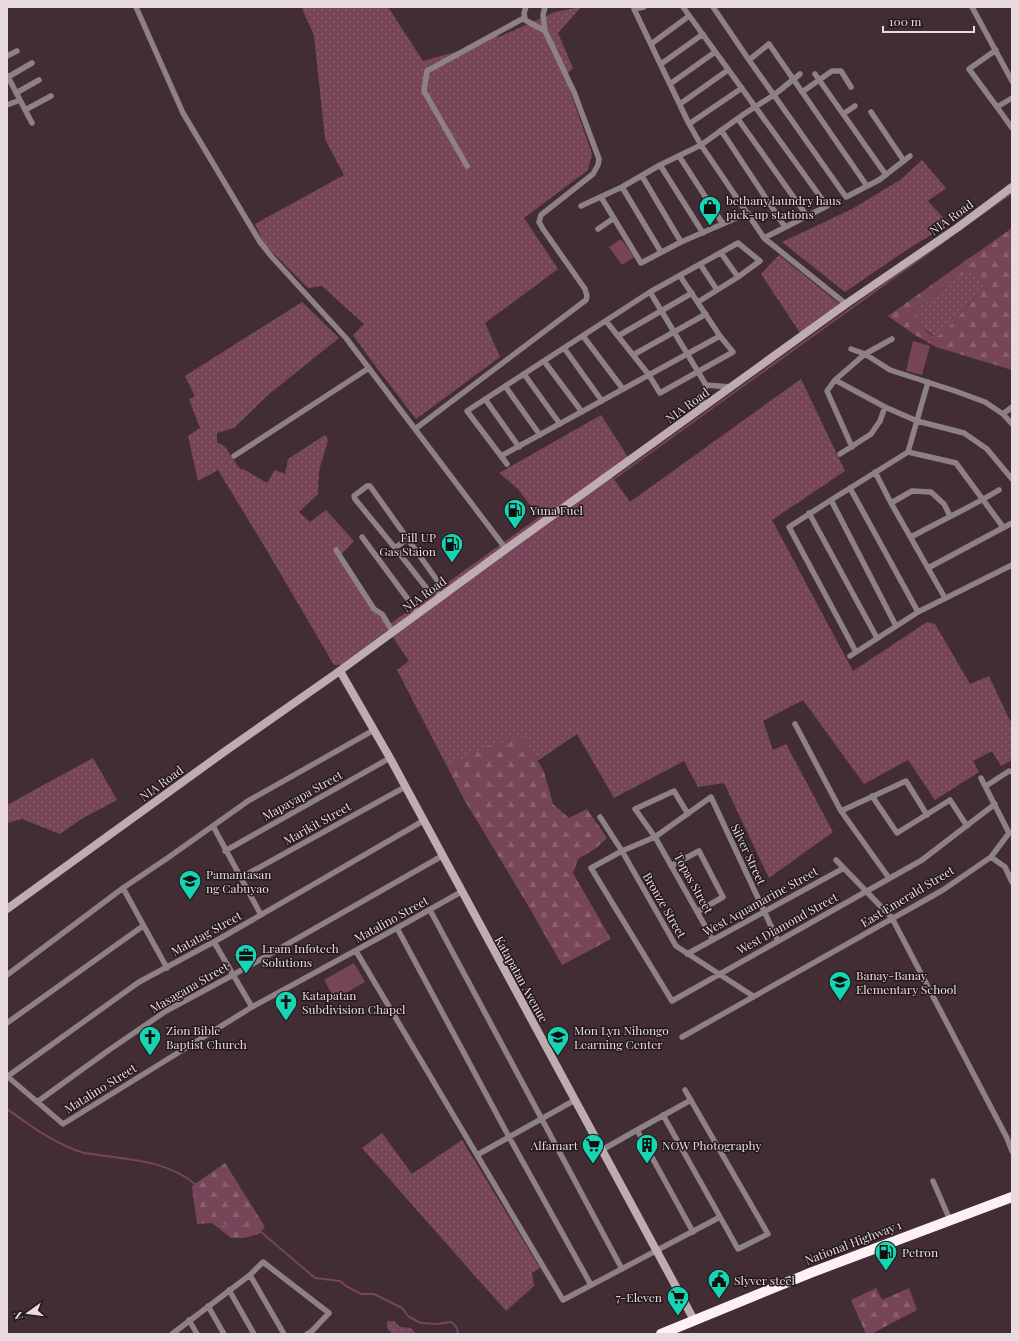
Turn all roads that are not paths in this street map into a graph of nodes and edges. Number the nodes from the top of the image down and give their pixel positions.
1 (136, 7) edge
2 (526, 7) edge
3 (545, 7) edge
4 (644, 7) edge
5 (683, 7) edge
6 (713, 7) edge
7 (972, 7) edge
8 (689, 16) junction
9 (524, 18) junction
10 (546, 32) junction
11 (703, 34) junction
12 (651, 44) junction
13 (996, 50) junction
14 (17, 51) dead end
15 (715, 52) junction
16 (7, 56) edge
17 (749, 60) junction
18 (32, 63) dead end
19 (661, 64) junction
20 (728, 70) junction
21 (800, 74) dead end
22 (815, 74) dead end
23 (7, 76) edge
24 (793, 79) junction
25 (39, 80) dead end
26 (819, 80) junction
27 (1012, 81) edge
28 (670, 84) junction
29 (851, 87) dead end
30 (742, 88) junction
31 (16, 92) junction
32 (802, 92) junction
33 (774, 95) junction
34 (51, 96) dead end
35 (1012, 98) edge
36 (20, 100) junction
37 (680, 104) junction
38 (7, 105) edge
39 (855, 106) dead end
40 (997, 106) junction
41 (756, 107) junction
42 (25, 110) junction
43 (871, 112) dead end
44 (843, 114) junction
45 (738, 119) junction
46 (1009, 119) edge
47 (32, 123) dead end
48 (689, 124) junction
49 (1012, 128) edge
50 (721, 130) junction
51 (701, 145) junction
52 (679, 156) junction
53 (910, 156) dead end
54 (904, 161) junction
55 (660, 165) junction
56 (467, 166) dead end
57 (886, 175) junction
58 (642, 176) junction
59 (867, 186) junction
60 (622, 187) junction
61 (1012, 187) edge
62 (601, 197) junction
63 (581, 206) dead end
64 (748, 213) junction
65 (807, 216) junction
66 (614, 218) junction
67 (723, 224) junction
68 (785, 227) junction
69 (598, 229) dead end
70 (703, 233) junction
71 (764, 238) junction
72 (681, 242) junction
73 (661, 252) junction
74 (721, 253) junction
75 (700, 264) junction
76 (680, 276) junction
77 (738, 277) junction
78 (717, 290) junction
79 (650, 292) junction
80 (692, 293) junction
81 (698, 302) junction
82 (846, 304) junction
83 (661, 311) junction
84 (706, 314) junction
85 (606, 321) junction
86 (674, 332) junction
87 (583, 336) junction
88 (618, 336) junction
89 (720, 336) junction
90 (892, 339) dead end
91 (564, 348) junction
92 (851, 349) dead end
93 (687, 354) junction
94 (865, 354) junction
95 (633, 355) junction
96 (544, 361) junction
97 (369, 368) junction
98 (698, 372) junction
99 (524, 374) junction
100 (649, 375) junction
101 (835, 380) junction
102 (928, 382) junction
103 (706, 385) junction
104 (505, 386) junction
105 (732, 387) junction
106 (623, 389) junction
107 (485, 399) junction
108 (602, 401) junction
109 (885, 407) junction
110 (1012, 407) edge
111 (700, 410) junction
112 (582, 412) junction
113 (1003, 414) junction
114 (917, 421) junction
115 (560, 424) junction
116 (1012, 424) edge
117 (415, 429) junction
118 (540, 435) junction
119 (519, 446) junction
120 (852, 447) junction
121 (908, 452) junction
122 (840, 454) dead end
123 (234, 456) dead end
124 (501, 456) junction
125 (508, 464) dead end
126 (875, 472) junction
127 (1012, 479) edge
128 (850, 488) junction
129 (999, 490) dead end
130 (831, 500) junction
131 (983, 500) junction
132 (891, 503) junction
133 (809, 513) junction
134 (950, 516) junction
135 (1012, 523) edge
136 (1002, 527) junction
137 (362, 537) dead end
138 (911, 537) junction
139 (407, 539) junction
140 (395, 548) junction
141 (506, 549) junction
142 (336, 550) dead end
143 (1012, 565) edge
144 (928, 568) junction
145 (435, 589) junction
146 (441, 597) junction
147 (946, 598) junction
148 (918, 612) junction
149 (418, 613) junction
150 (896, 626) junction
151 (393, 632) junction
152 (877, 638) junction
153 (856, 652) junction
154 (850, 656) dead end
155 (340, 671) junction
156 (795, 724) dead end
157 (374, 730) junction
158 (390, 758) junction
159 (1012, 772) edge
160 (981, 778) dead end
161 (986, 786) junction
162 (405, 787) junction
163 (872, 796) junction
164 (995, 804) junction
165 (841, 811) junction
166 (688, 814) junction
167 (927, 815) junction
168 (600, 817) dead end
169 (423, 821) junction
170 (213, 826) junction
171 (967, 826) junction
172 (655, 837) junction
173 (225, 851) junction
174 (622, 852) junction
175 (442, 856) junction
176 (990, 857) junction
177 (836, 860) dead end
178 (671, 866) junction
179 (844, 868) junction
180 (240, 878) junction
181 (889, 878) junction
182 (1012, 882) edge
183 (123, 888) junction
184 (866, 891) junction
185 (461, 892) junction
186 (7, 909) edge
187 (430, 910) junction
188 (697, 912) junction
189 (764, 912) junction
190 (260, 915) junction
191 (892, 918) junction
192 (143, 926) junction
193 (398, 928) junction
194 (713, 940) junction
195 (778, 941) junction
196 (214, 942) junction
197 (356, 951) junction
198 (687, 954) junction
199 (167, 968) junction
200 (719, 974) junction
201 (7, 975) edge
202 (233, 975) junction
203 (754, 996) junction
204 (252, 1007) junction
205 (7, 1024) edge
206 (682, 1037) dead end
207 (7, 1076) edge
208 (685, 1090) dead end
209 (575, 1100) junction
210 (690, 1100) junction
211 (37, 1102) junction
212 (663, 1115) junction
213 (542, 1119) junction
214 (637, 1130) junction
215 (509, 1137) junction
216 (602, 1150) junction
217 (1012, 1151) edge
218 (477, 1155) junction
219 (933, 1181) dead end
220 (1012, 1197) edge
221 (720, 1217) junction
222 (950, 1220) junction
223 (693, 1232) junction
224 (656, 1251) junction
225 (622, 1269) junction
226 (250, 1275) junction
227 (591, 1286) junction
228 (229, 1290) junction
229 (208, 1306) junction
230 (189, 1320) junction
231 (694, 1320) junction
232 (172, 1334) edge
233 (196, 1334) edge
234 (224, 1334) edge
235 (254, 1334) edge
236 (284, 1334) edge
237 (308, 1334) edge
238 (661, 1334) edge

1 - 97 street
2 - 9 street
3 - 10 street
4 - 12 street
5 - 8 street
6 - 17 street
7 - 13 street
8 - 11 street
8 - 12 street
9 - 10 street
9 - 56 street
10 - 117 street
11 - 15 street
11 - 19 street
12 - 19 street
13 - 27 street
13 - 40 street
14 - 16 street
15 - 20 street
15 - 28 street
17 - 24 street
17 - 33 street
18 - 23 street
19 - 28 street
20 - 30 street
20 - 37 street
21 - 24 street
22 - 26 street
23 - 31 street
24 - 32 street
24 - 33 street
25 - 31 street
26 - 29 street
26 - 32 street
26 - 44 street
28 - 37 street
30 - 41 street
30 - 48 street
31 - 36 street
32 - 59 street
33 - 41 street
33 - 59 street
34 - 42 street
35 - 40 street
36 - 38 street
36 - 42 street
37 - 48 street
39 - 44 street
40 - 46 street
41 - 45 street
41 - 65 street
42 - 47 street
43 - 54 street
44 - 57 street
45 - 50 street
45 - 65 street
46 - 49 street
48 - 51 street
50 - 51 street
50 - 68 street
51 - 52 street
51 - 64 street
52 - 55 street
52 - 67 street
53 - 54 street
54 - 57 street
55 - 58 street
55 - 70 street
57 - 59 street
58 - 60 street
58 - 72 street
60 - 62 street
60 - 73 street
61 - 82 street, NIA Road
62 - 63 street
62 - 66 street
64 - 67 street
64 - 71 street
65 - 68 street
66 - 69 street
66 - 73 street
67 - 70 street
68 - 71 street
70 - 72 street
71 - 82 street
72 - 73 street
74 - 75 street
74 - 77 street
74 - 77 street
75 - 76 street
75 - 78 street
76 - 79 street
76 - 80 street
77 - 78 street
78 - 81 street
79 - 83 street
79 - 85 street
80 - 81 street
80 - 83 street
81 - 84 street
82 - 105 street, NIA Road
83 - 86 street
83 - 88 street
84 - 86 street
84 - 89 street
85 - 87 street
85 - 88 street
86 - 93 street
86 - 95 street
87 - 91 street
87 - 106 street
88 - 95 street
89 - 93 street
89 - 98 street
90 - 94 street
91 - 96 street
91 - 108 street
92 - 94 street
93 - 98 street
93 - 100 street
94 - 101 street
94 - 102 street
95 - 100 street
96 - 99 street
96 - 112 street
97 - 117 street
97 - 123 street
98 - 100 street
98 - 103 street
99 - 104 street
99 - 115 street
100 - 106 street
101 - 109 street
101 - 120 street
102 - 113 street
102 - 114 street
103 - 105 street
103 - 111 street
104 - 107 street
104 - 118 street
105 - 111 street, NIA Road
106 - 108 street
107 - 119 street
107 - 124 street
108 - 112 street
109 - 114 street
109 - 120 street
110 - 113 street
111 - 141 street, NIA Road
112 - 115 street
113 - 116 street
114 - 121 street
114 - 127 street
115 - 118 street
117 - 141 street
118 - 119 street
119 - 124 street
120 - 122 street
121 - 126 street
121 - 131 street
124 - 125 street
126 - 128 street
126 - 132 street
128 - 130 street
128 - 148 street
129 - 131 street
130 - 133 street
130 - 150 street
131 - 134 street
131 - 136 street
132 - 134 street
132 - 138 street
133 - 152 street
133 - 153 street
134 - 138 street
135 - 136 street
136 - 144 street
137 - 149 street
138 - 144 street
139 - 140 street
139 - 140 street
139 - 145 street
140 - 145 street
141 - 146 street, NIA Road
142 - 151 street
143 - 147 street
144 - 147 street
145 - 146 street
146 - 149 street, NIA Road
147 - 148 street
148 - 150 street
149 - 151 street, NIA Road
150 - 152 street
151 - 155 street, NIA Road
152 - 153 street
153 - 154 street
155 - 157 street, Katapatan Avenue
155 - 186 street, NIA Road
156 - 165 street
157 - 158 street, Katapatan Avenue
157 - 170 street
158 - 162 street, Katapatan Avenue
158 - 173 street, Mapayapa Street
159 - 161 street
160 - 161 street, East Emerald Street
161 - 164 street, East Emerald Street
162 - 169 street, Katapatan Avenue
162 - 180 street, Marikit Street
163 - 165 street
163 - 167 street
163 - 167 street
164 - 171 street, West Diamond Street
164 - 176 street, East Emerald Street
165 - 181 street
166 - 172 street
166 - 172 street, Topas Street
166 - 189 street, Silver Street
167 - 171 street
168 - 174 street, Bronze Street
169 - 175 street, Katapatan Avenue
169 - 190 street, Matatag Street
170 - 173 street
170 - 183 street
171 - 181 street, West Diamond Street
172 - 174 street
172 - 178 street, Topas Street
173 - 180 street
174 - 198 street, Bronze Street
174 - 200 street, West Diamond Street
175 - 185 street, Katapatan Avenue
175 - 202 street, Masagana Street
176 - 182 street
176 - 191 street, East Emerald Street
177 - 179 street
178 - 188 street, Topas Street
178 - 188 street
179 - 184 street
179 - 189 street, West Aquamarine Street
180 - 190 street
181 - 184 street, West Diamond Street
183 - 192 street
183 - 201 street
184 - 191 street
184 - 195 street, West Diamond Street
185 - 187 street, Matalino Street
185 - 209 street, Katapatan Avenue
187 - 193 street, Matalino Street
187 - 213 street
188 - 194 street, Topas Street
189 - 194 street, West Aquamarine Street
189 - 195 street, Silver Street
190 - 196 street, Matatag Street
191 - 203 street, East Emerald Street
191 - 217 street
192 - 199 street
192 - 205 street
193 - 197 street, Matalino Street
193 - 215 street
194 - 198 street, West Aquamarine Street
195 - 200 street, West Diamond Street
196 - 199 street, Matatag Street
196 - 202 street
197 - 204 street, Matalino Street
197 - 218 street
198 - 200 street, Bronze Street
199 - 207 street, Matatag Street
200 - 203 street, Bronze Street
202 - 204 street
202 - 211 street, Masagana Street
203 - 206 street, East Emerald Street
204 - 211 street, Matalino Street
207 - 211 street
208 - 210 street
209 - 213 street
209 - 216 street, Katapatan Avenue
210 - 212 street
210 - 221 street
212 - 214 street
212 - 221 street
213 - 215 street
213 - 225 street
214 - 216 street
214 - 223 street
215 - 218 street
215 - 227 street
216 - 224 street, Katapatan Avenue
218 - 227 street
219 - 222 street
220 - 222 highway, National Highway 1
221 - 223 street
222 - 231 highway, National Highway 1
223 - 224 street
224 - 225 street
224 - 231 street, Katapatan Avenue
225 - 227 street
226 - 228 street
226 - 236 street
226 - 237 street
228 - 229 street
228 - 235 street
229 - 230 street
229 - 234 street
230 - 232 street
230 - 233 street
231 - 238 highway, National Highway 1

